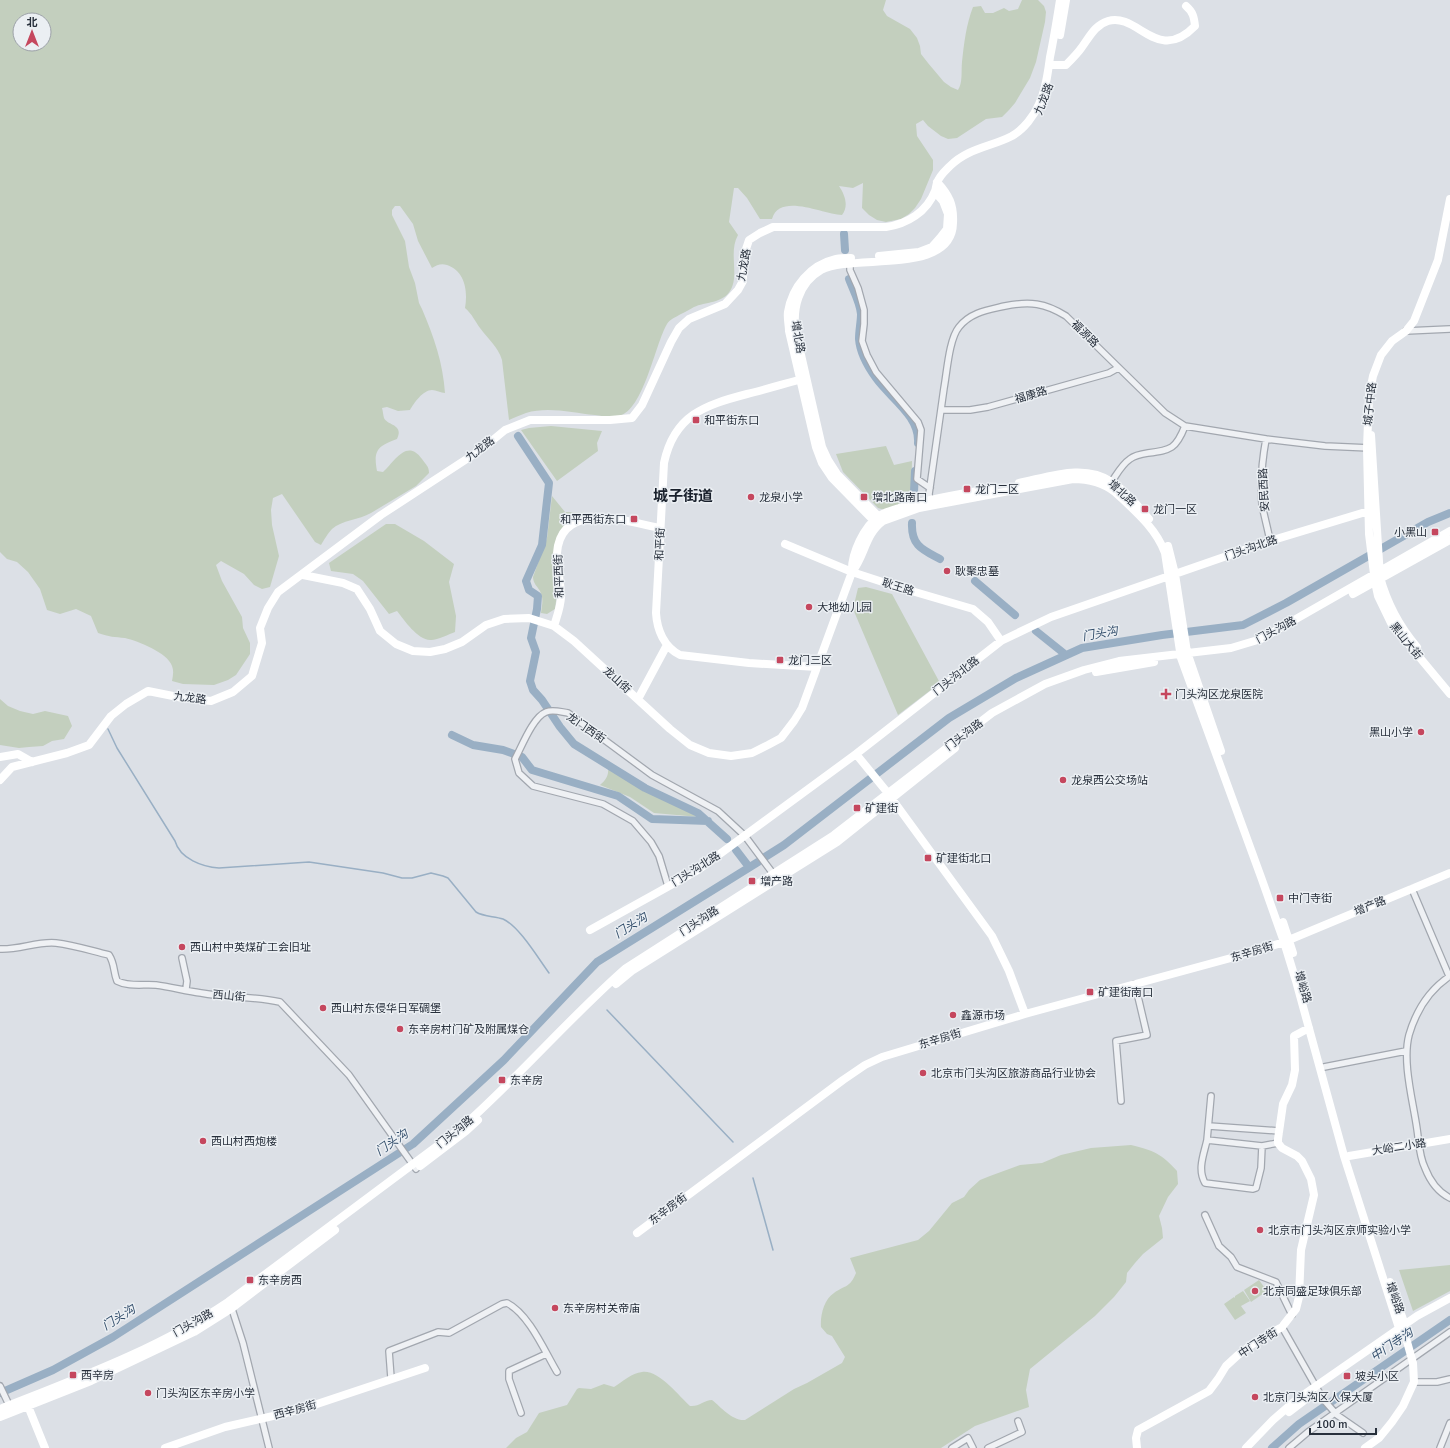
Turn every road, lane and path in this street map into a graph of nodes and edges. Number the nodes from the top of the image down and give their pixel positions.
1 (1060, 0) edge
2 (1066, 0) edge
3 (1186, 6) dead end
4 (1054, 66) junction
5 (938, 187) junction
6 (1450, 199) edge
7 (1450, 220) edge
8 (850, 264) junction
9 (1450, 329) edge
10 (1408, 331) junction
11 (1118, 368) junction
12 (803, 378) junction
13 (941, 410) junction
14 (1185, 426) junction
15 (1266, 439) junction
16 (1370, 448) junction
17 (1110, 484) junction
18 (930, 488) junction
19 (930, 503) junction
20 (1369, 511) junction
21 (878, 520) junction
22 (660, 528) junction
23 (1450, 531) edge
24 (1373, 533) junction
25 (1450, 540) edge
26 (1270, 541) junction
27 (785, 544) dead end
28 (852, 572) junction
29 (303, 575) junction
30 (1172, 575) junction
31 (1377, 577) junction
32 (554, 626) junction
33 (1001, 641) junction
34 (667, 645) junction
35 (1183, 651) junction
36 (817, 667) junction
37 (1450, 686) edge
38 (1450, 694) edge
39 (638, 699) junction
40 (856, 754) junction
41 (0, 757) edge
42 (32, 762) junction
43 (0, 780) edge
44 (888, 793) junction
45 (745, 836) junction
46 (1450, 873) edge
47 (775, 876) junction
48 (668, 886) junction
49 (1412, 889) junction
50 (590, 930) dead end
51 (1286, 940) junction
52 (0, 949) edge
53 (182, 958) dead end
54 (1449, 976) edge
55 (1135, 984) junction
56 (186, 990) junction
57 (1025, 1014) junction
58 (1309, 1028) junction
59 (1406, 1051) junction
60 (1324, 1067) junction
61 (1211, 1096) dead end
62 (1121, 1101) dead end
63 (1209, 1126) junction
64 (1279, 1131) junction
65 (1450, 1139) edge
66 (1207, 1140) junction
67 (1278, 1143) junction
68 (1419, 1144) junction
69 (1262, 1146) junction
70 (1349, 1156) junction
71 (414, 1166) junction
72 (1450, 1198) edge
73 (1205, 1215) dead end
74 (637, 1233) dead end
75 (1450, 1298) edge
76 (1450, 1304) edge
77 (230, 1305) junction
78 (1292, 1315) junction
79 (1282, 1327) junction
80 (1403, 1328) junction
81 (1450, 1332) edge
82 (546, 1354) junction
83 (1411, 1355) junction
84 (425, 1368) dead end
85 (557, 1372) dead end
86 (392, 1378) junction
87 (1450, 1379) edge
88 (1414, 1382) junction
89 (0, 1386) edge
90 (1317, 1388) junction
91 (9, 1405) junction
92 (28, 1406) junction
93 (0, 1409) edge
94 (521, 1413) dead end
95 (1336, 1414) junction
96 (0, 1417) edge
97 (262, 1418) junction
98 (1018, 1421) dead end
99 (1450, 1423) edge
100 (1363, 1433) dead end
101 (45, 1448) edge
102 (165, 1448) edge
103 (270, 1448) edge
104 (952, 1448) edge
105 (973, 1448) edge
106 (988, 1448) edge
107 (1137, 1448) edge
108 (1246, 1448) edge
109 (1253, 1448) edge
110 (1289, 1448) edge
111 (1364, 1448) edge
112 (1440, 1448) edge

1 - 5 street, 九龙路
2 - 4 street, 九龙路
3 - 4 street
4 - 5 street, 九龙路
5 - 8 street, 增北路
5 - 12 street, 增北路
5 - 29 street, 九龙路
6 - 10 street, 城子中路
7 - 10 street, 城子中路
8 - 12 street, 增北路
8 - 18 street
9 - 10 street
10 - 16 street, 城子中路
11 - 13 street, 福康路
11 - 13 street, 福源路
11 - 14 street, 福源路
12 - 21 street, 增北路
12 - 22 street, 和平街
13 - 18 street, 福源路
14 - 15 street, 福源路
14 - 17 street
15 - 16 street, 福源路
15 - 26 street, 安民西路
16 - 20 street, 城子中路
16 - 24 street, 城子中路
17 - 19 street, 增北路
17 - 30 street, 增北路
18 - 19 street, 福源路
19 - 21 street, 增北路
20 - 24 street, 城子中路
20 - 26 street, 门头沟北路
21 - 28 street, 龙山街
22 - 32 street, 和平西街
22 - 34 street, 和平街
23 - 31 street, 门头沟路
24 - 31 street, 城子中路
25 - 31 street, 门头沟路
26 - 30 street, 门头沟北路
27 - 28 street, 耿王路
28 - 33 street, 耿王路
28 - 36 street, 龙山街
29 - 32 street, 龙山街
29 - 42 street, 九龙路
30 - 33 street, 门头沟北路
30 - 35 street, 增北路
31 - 35 street, 门头沟路
31 - 37 street, 黑山大街
31 - 38 street, 黑山大街
32 - 39 street, 龙山街
33 - 40 street, 门头沟北路
34 - 36 street, 和平街
34 - 39 street
35 - 44 street, 门头沟路
35 - 51 street, 增峪路
36 - 39 street, 龙山街
40 - 44 street
40 - 45 street, 门头沟北路
41 - 42 street
42 - 43 street, 九龙路
44 - 47 street, 门头沟路
44 - 57 street
45 - 47 street, 龙门西街
45 - 48 street, 门头沟北路
45 - 48 street, 龙门西街
46 - 49 street, 增产路
47 - 71 street, 门头沟路
48 - 50 street, 门头沟北路
49 - 51 street, 增产路
49 - 54 street
51 - 55 street, 东辛房街
51 - 58 street, 增峪路
51 - 60 street, 增峪路
52 - 56 street, 西山街
53 - 56 street
54 - 59 street
55 - 57 street, 东辛房街
55 - 62 street
56 - 71 street, 西山街
57 - 74 street, 东辛房街
58 - 64 street
58 - 80 street, 增峪路
59 - 60 street
59 - 68 street
60 - 70 street, 增峪路
61 - 63 street
63 - 64 street
63 - 66 street
64 - 67 street
65 - 68 street, 大峪二小路
66 - 69 street
66 - 69 street
67 - 69 street
67 - 78 street, 中门寺街
68 - 70 street, 大峪二小路
68 - 72 street
70 - 80 street, 增峪路
71 - 77 street, 门头沟路
73 - 78 street
75 - 80 street
76 - 80 street
77 - 91 street, 门头沟路
77 - 92 street, 门头沟路
77 - 97 street
78 - 79 street, 中门寺街
79 - 90 street
79 - 107 street, 中门寺街
80 - 83 street
80 - 90 street
81 - 83 street
82 - 85 street
82 - 86 street
82 - 94 street
83 - 88 street
83 - 95 street
84 - 86 street, 西辛房街
86 - 97 street, 西辛房街
87 - 88 street
88 - 111 street
89 - 91 street
90 - 95 street
90 - 108 street
90 - 109 street
91 - 92 street, 门头沟路
91 - 93 street, 门头沟路
91 - 96 street, 门头沟路
92 - 101 street
95 - 100 street
95 - 110 street
97 - 102 street, 西辛房街
97 - 103 street
98 - 106 street
99 - 112 street
104 - 105 street

